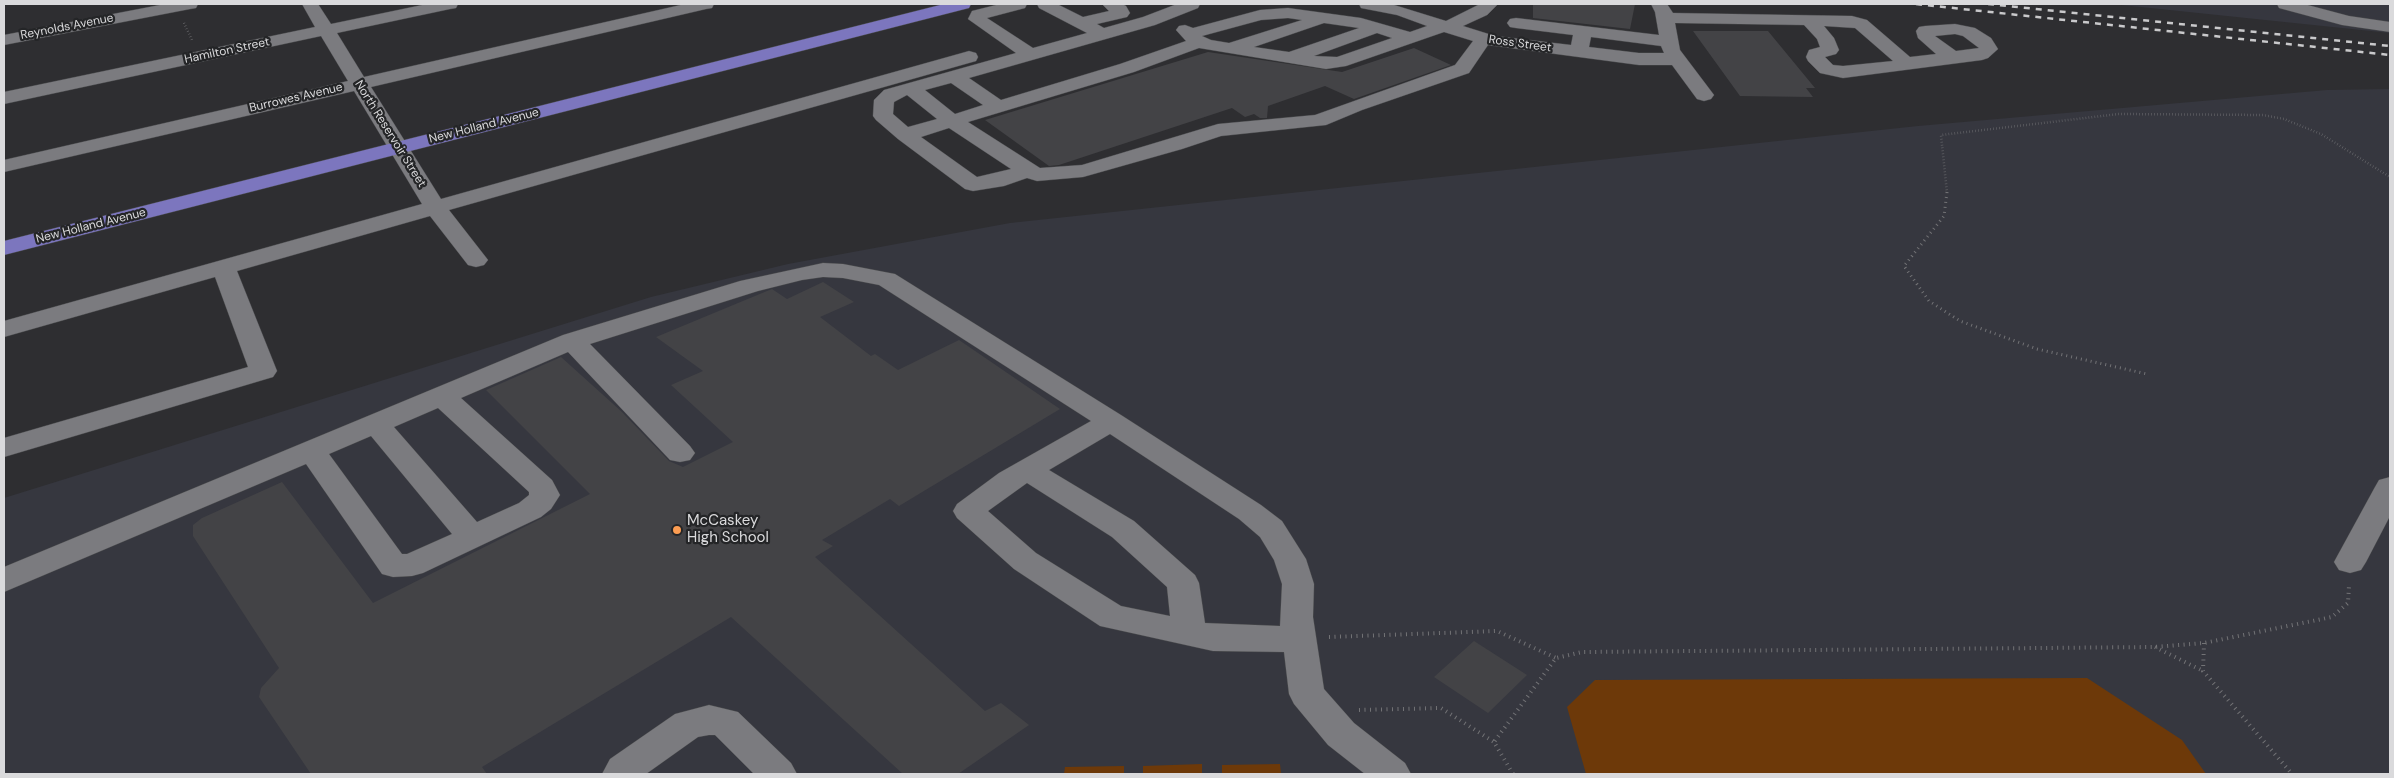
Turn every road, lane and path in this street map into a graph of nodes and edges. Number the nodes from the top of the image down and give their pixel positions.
1 (310, 4) edge
2 (450, 4) edge
3 (706, 4) edge
4 (963, 4) edge
5 (1019, 4) edge
6 (1045, 4) edge
7 (1110, 4) edge
8 (1150, 4) edge
9 (1192, 4) edge
10 (1372, 4) edge
11 (1450, 4) edge
12 (2285, 4) edge
13 (181, 5) edge
14 (1484, 8) edge
15 (1662, 11) edge
16 (1168, 14) junction
17 (1328, 18) junction
18 (1808, 20) junction
19 (1516, 23) dead end
20 (1445, 26) junction
21 (2390, 27) edge
22 (1123, 28) junction
23 (1376, 28) junction
24 (326, 30) junction
25 (1583, 31) junction
26 (1080, 32) junction
27 (1194, 38) junction
28 (1411, 38) junction
29 (1484, 38) junction
30 (4, 40) edge
31 (1670, 42) junction
32 (1229, 48) junction
33 (1579, 52) junction
34 (1034, 53) junction
35 (1170, 54) junction
36 (198, 57) junction
37 (969, 57) dead end
38 (1952, 57) dead end
39 (1288, 58) junction
40 (1678, 59) junction
41 (1903, 63) junction
42 (995, 64) junction
43 (1127, 68) junction
44 (954, 76) junction
45 (1089, 80) junction
46 (359, 84) junction
47 (910, 88) junction
48 (1044, 94) junction
49 (1704, 95) dead end
50 (4, 98) edge
51 (999, 107) junction
52 (952, 121) junction
53 (905, 135) junction
54 (398, 148) junction
55 (4, 166) edge
56 (1028, 172) junction
57 (2390, 177) edge
58 (435, 207) junction
59 (4, 248) edge
60 (476, 260) dead end
61 (223, 267) junction
62 (4, 329) edge
63 (572, 341) junction
64 (2147, 374) dead end
65 (441, 395) junction
66 (1111, 421) junction
67 (375, 423) junction
68 (4, 448) edge
69 (311, 450) junction
70 (680, 453) dead end
71 (1027, 470) junction
72 (2390, 487) edge
73 (472, 537) junction
74 (2350, 562) joint
75 (4, 580) edge
76 (1189, 633) junction
77 (1299, 639) junction
78 (2204, 643) junction
79 (2154, 646) junction
80 (1556, 658) junction
81 (2203, 671) junction
82 (1321, 711) junction
83 (1494, 742) junction
84 (621, 774) edge
85 (778, 774) edge
86 (1392, 774) edge
87 (1513, 774) edge
88 (2292, 774) edge

1 - 24 street, North Reservoir Street
2 - 24 street, Hamilton Street
3 - 46 street, Burrowes Avenue
4 - 54 main road, New Holland Avenue
5 - 34 street
6 - 26 street
7 - 26 street
8 - 16 street
9 - 16 street
10 - 20 street, Ross Street
11 - 14 street
12 - 21 street
13 - 30 street, Reynolds Avenue
13 - 36 path
14 - 20 street
15 - 18 street
15 - 31 street
16 - 22 street
16 - 27 street
17 - 23 street
17 - 27 street
17 - 32 street
18 - 41 street
18 - 41 street
19 - 25 street
20 - 28 street
20 - 29 street, Ross Street
22 - 26 street
22 - 35 street
23 - 28 street
23 - 39 street
24 - 36 street, Hamilton Street
24 - 46 street, North Reservoir Street
25 - 31 street
25 - 33 street
26 - 34 street
26 - 43 street
27 - 32 street
27 - 35 street
28 - 39 street
29 - 33 street, Ross Street
29 - 56 street
31 - 40 street
32 - 39 street
33 - 40 street, Ross Street
34 - 42 street
34 - 45 street
35 - 43 street
36 - 50 street, Hamilton Street
37 - 58 street
38 - 41 street
40 - 49 street
42 - 44 street
42 - 48 street
43 - 45 street
44 - 47 street
44 - 51 street
45 - 48 street
46 - 54 street, North Reservoir Street
46 - 55 street, Burrowes Avenue
47 - 52 street
47 - 53 street
48 - 51 street
51 - 52 street
52 - 53 street
52 - 56 street
53 - 56 street
54 - 58 street, North Reservoir Street
54 - 59 main road, New Holland Avenue
57 - 64 path
58 - 60 street, North Reservoir Street
58 - 61 street
61 - 62 street
61 - 68 street
63 - 65 street
63 - 66 street
63 - 70 street
65 - 67 street
65 - 73 street
66 - 71 street
66 - 77 street
67 - 69 street
67 - 73 street
69 - 73 street
69 - 75 street
71 - 76 street
71 - 76 street
72 - 74 street
74 - 78 path
76 - 77 street
77 - 80 path
77 - 82 street
78 - 79 path
78 - 81 path
79 - 80 path
79 - 81 path
80 - 83 path
81 - 88 path
82 - 83 path
82 - 86 street
83 - 87 path
84 - 85 street

